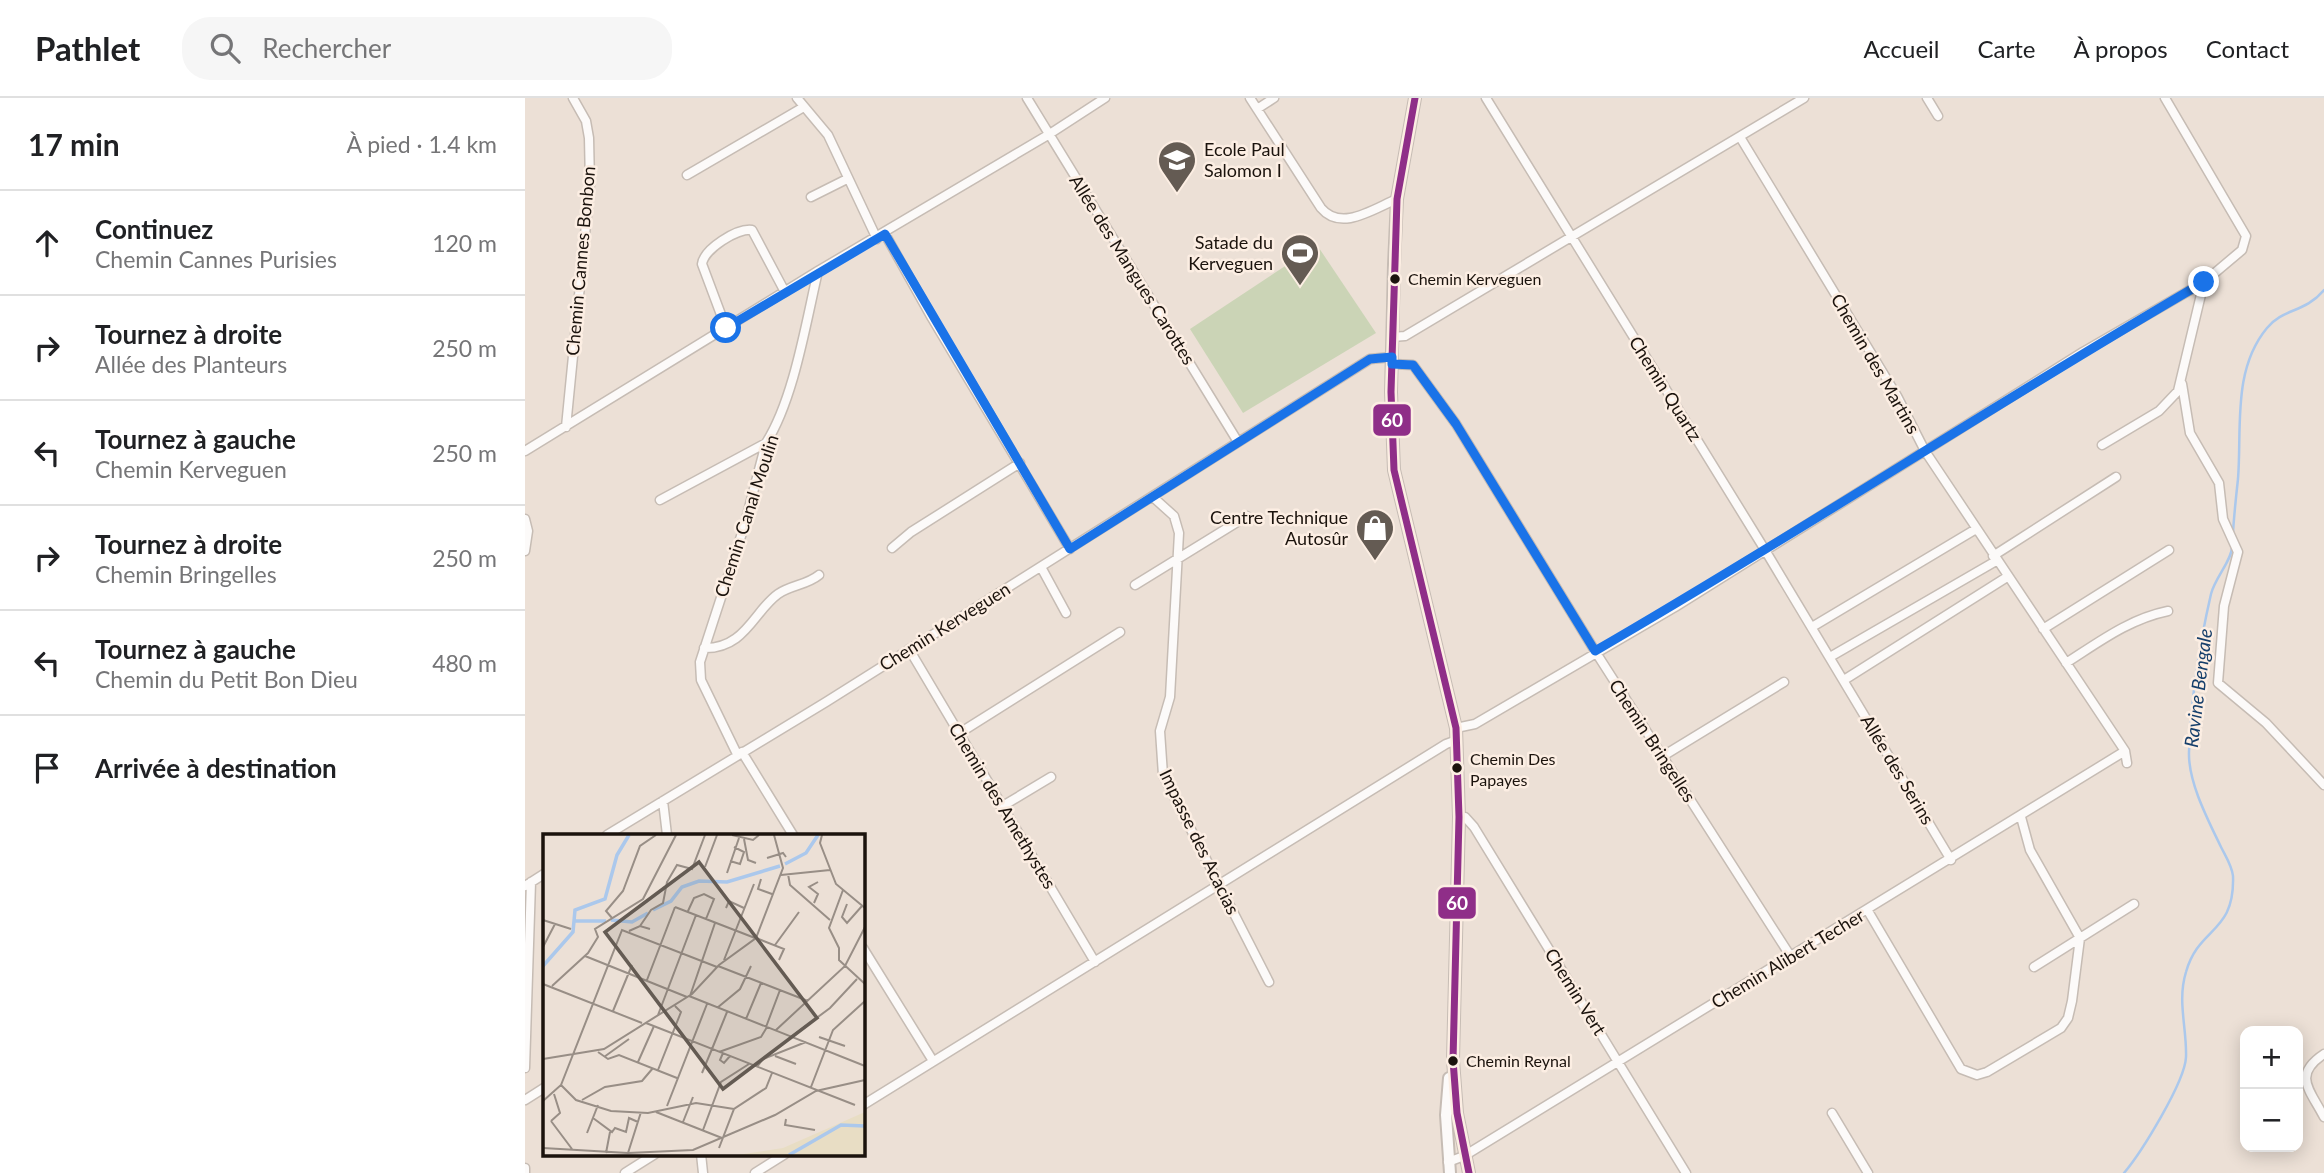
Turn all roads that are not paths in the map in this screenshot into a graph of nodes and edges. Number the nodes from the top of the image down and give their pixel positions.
1 (573, 98) edge
2 (797, 98) edge
3 (1027, 98) edge
4 (1105, 98) edge
5 (1250, 98) edge
6 (1274, 98) edge
7 (1415, 98) edge
8 (1486, 98) edge
9 (1804, 98) edge
10 (1927, 98) edge
11 (2165, 98) edge
12 (802, 108) junction
13 (1257, 109) junction
14 (1938, 116) dead end
15 (1048, 135) junction
16 (1740, 138) junction
17 (687, 175) dead end
18 (847, 179) junction
19 (811, 197) dead end
20 (1397, 200) junction
21 (881, 236) junction
22 (1570, 237) junction
23 (818, 271) junction
24 (2204, 282) junction
25 (785, 292) junction
26 (726, 328) junction
27 (1392, 337) junction
28 (1392, 360) junction
29 (2182, 384) junction
30 (566, 426) junction
31 (1238, 442) junction
32 (766, 443) junction
33 (2102, 446) dead end
34 (525, 451) edge
35 (1925, 451) junction
36 (1020, 463) junction
37 (2116, 477) dead end
38 (1154, 498) junction
39 (660, 500) dead end
40 (1247, 516) dead end
41 (525, 519) edge
42 (1976, 528) junction
43 (892, 548) dead end
44 (1070, 549) junction
45 (1765, 550) junction
46 (2169, 550) dead end
47 (525, 551) edge
48 (1995, 558) junction
49 (1177, 560) junction
50 (1041, 567) junction
51 (819, 575) dead end
52 (2007, 577) junction
53 (1135, 585) dead end
54 (2168, 611) dead end
55 (1066, 613) dead end
56 (1812, 627) junction
57 (2043, 629) junction
58 (1120, 632) dead end
59 (704, 648) junction
60 (909, 649) junction
61 (1595, 651) junction
62 (1830, 657) junction
63 (2066, 663) junction
64 (1844, 680) junction
65 (1784, 682) dead end
66 (1456, 728) junction
67 (958, 734) junction
68 (1457, 740) junction
69 (2125, 751) junction
70 (740, 753) junction
71 (1663, 756) junction
72 (2127, 763) dead end
73 (1051, 777) dead end
74 (2324, 785) edge
75 (663, 800) junction
76 (1001, 807) junction
77 (1459, 817) junction
78 (2021, 817) junction
79 (609, 834) edge
80 (667, 834) edge
81 (792, 834) edge
82 (1951, 860) junction
83 (543, 875) edge
84 (528, 884) edge
85 (1218, 886) junction
86 (2134, 904) dead end
87 (1868, 911) junction
88 (2080, 938) junction
89 (865, 951) edge
90 (1791, 957) junction
91 (1095, 961) junction
92 (2034, 967) dead end
93 (1269, 982) dead end
94 (1453, 1041) junction
95 (2324, 1054) edge
96 (933, 1061) junction
97 (1619, 1062) junction
98 (525, 1068) edge
99 (543, 1089) edge
100 (525, 1100) edge
101 (865, 1104) edge
102 (1832, 1114) dead end
103 (2324, 1117) edge
104 (652, 1156) edge
105 (782, 1156) edge
106 (1464, 1156) junction
107 (1448, 1170) edge
108 (625, 1173) edge
109 (755, 1173) edge
110 (1469, 1173) edge
111 (1686, 1173) edge
112 (1868, 1173) edge

1 - 30 street, Chemin Cannes Bonbon
2 - 12 street
3 - 15 street, Allée des Mangues Carottes
4 - 15 street
5 - 13 street
6 - 13 street
7 - 20 main road
8 - 22 street, Chemin Quartz
9 - 16 street
10 - 14 street
11 - 24 street
12 - 17 street
12 - 18 street
13 - 20 street
15 - 21 street
15 - 31 street, Allée des Mangues Carottes
16 - 22 street
16 - 35 street, Chemin des Martins
18 - 19 street
18 - 21 street
20 - 27 main road
21 - 23 street
21 - 36 street
22 - 27 street
22 - 45 street, Chemin Quartz
23 - 25 street
23 - 32 street, Chemin Canal Moulin
24 - 29 street
24 - 35 street
25 - 26 street
25 - 26 street
26 - 30 street
27 - 28 main road
28 - 31 street, Chemin Kerveguen
28 - 61 street, Chemin Bringelles
28 - 66 main road
29 - 33 street
29 - 74 street
30 - 34 street
31 - 38 street, Chemin Kerveguen
32 - 39 street
32 - 59 street, Chemin Canal Moulin
35 - 42 street, Chemin des Martins
35 - 45 street
36 - 43 street
36 - 44 street
37 - 48 street
38 - 44 street, Chemin Kerveguen
38 - 49 street, Impasse des Acacias
40 - 49 street
41 - 47 street
42 - 48 street, Chemin des Martins
42 - 56 street
44 - 50 street, Chemin Kerveguen
45 - 56 street, Chemin Quartz
45 - 61 street
46 - 57 street
48 - 52 street, Chemin des Martins
48 - 62 street
49 - 53 street
49 - 85 street, Impasse des Acacias
50 - 55 street
50 - 60 street, Chemin Kerveguen
51 - 59 street
52 - 57 street, Chemin des Martins
52 - 64 street
54 - 63 street
56 - 62 street, Chemin Quartz
57 - 63 street, Chemin des Martins
58 - 67 street
59 - 70 street, Chemin Canal Moulin
60 - 67 street, Chemin des Amethystes
60 - 70 street, Chemin Kerveguen
61 - 66 street
61 - 71 street, Chemin Bringelles
62 - 64 street, Chemin Quartz
63 - 69 street, Chemin des Martins
64 - 82 street, Allée des Serins
65 - 71 street
66 - 68 main road
67 - 76 street, Chemin des Amethystes
68 - 77 main road
68 - 85 street
69 - 72 street, Chemin des Martins
69 - 78 street, Chemin Alibert Techer
70 - 75 street, Chemin Kerveguen
70 - 81 street, Chemin Canal Moulin
71 - 90 street, Chemin Bringelles
73 - 76 street
75 - 79 street, Chemin Kerveguen
75 - 80 street
76 - 91 street, Chemin des Amethystes
77 - 94 main road
77 - 97 street, Chemin Vert
78 - 82 street, Chemin Alibert Techer
78 - 88 street
82 - 87 street, Chemin Alibert Techer
83 - 84 street
84 - 98 street
85 - 91 street
85 - 93 street, Impasse des Acacias
86 - 88 street
87 - 88 street
87 - 90 street, Chemin Alibert Techer
88 - 92 street
89 - 96 street
90 - 97 street, Chemin Alibert Techer
91 - 96 street
94 - 106 main road
94 - 107 main road
95 - 103 street
96 - 101 street
97 - 106 street, Chemin Alibert Techer
97 - 111 street, Chemin Vert
99 - 100 street
102 - 112 street
104 - 108 street
105 - 109 street
106 - 107 street, Chemin Alibert Techer
106 - 110 main road

